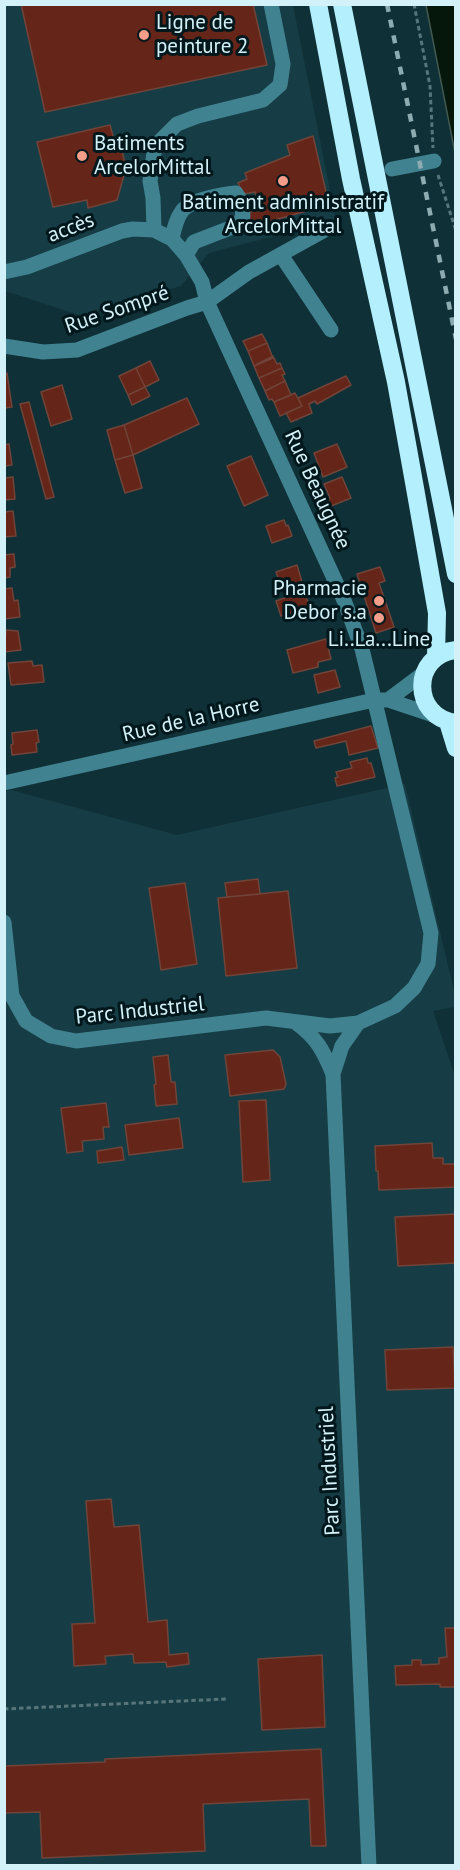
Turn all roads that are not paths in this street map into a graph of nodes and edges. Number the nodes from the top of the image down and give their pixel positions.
1 (271, 4) edge
2 (318, 4) edge
3 (342, 4) edge
4 (434, 162) road end
5 (392, 169) dead end
6 (154, 230) junction
7 (323, 231) dead end
8 (172, 238) junction
9 (186, 255) junction
10 (281, 255) junction
11 (4, 272) edge
12 (207, 303) junction
13 (331, 330) dead end
14 (4, 346) edge
15 (456, 574) edge
16 (456, 650) edge
17 (436, 656) junction
18 (424, 673) junction
19 (381, 700) junction
20 (447, 720) edge
21 (456, 748) edge
22 (4, 783) edge
23 (4, 921) edge
24 (295, 1021) junction
25 (358, 1023) junction
26 (333, 1074) junction
27 (369, 1866) edge

1 - 6 street
2 - 17 highway
3 - 15 highway
4 - 5 street
6 - 8 street
6 - 11 street, accès
7 - 10 street
8 - 9 street, Rue Beaugnée
8 - 9 street
9 - 12 street, Rue Beaugnée
10 - 12 street
10 - 13 street
12 - 14 street, Rue Sompré
12 - 19 street, Rue Beaugnée
16 - 17 highway
17 - 18 highway
18 - 19 street
18 - 20 highway
19 - 20 street
19 - 22 street, Rue de la Horre
19 - 25 street, Parc Industriel
20 - 21 highway
23 - 24 street, Parc Industriel
24 - 25 street, Parc Industriel
24 - 26 street, Parc Industriel
25 - 26 street, Parc Industriel
26 - 27 street, Parc Industriel

